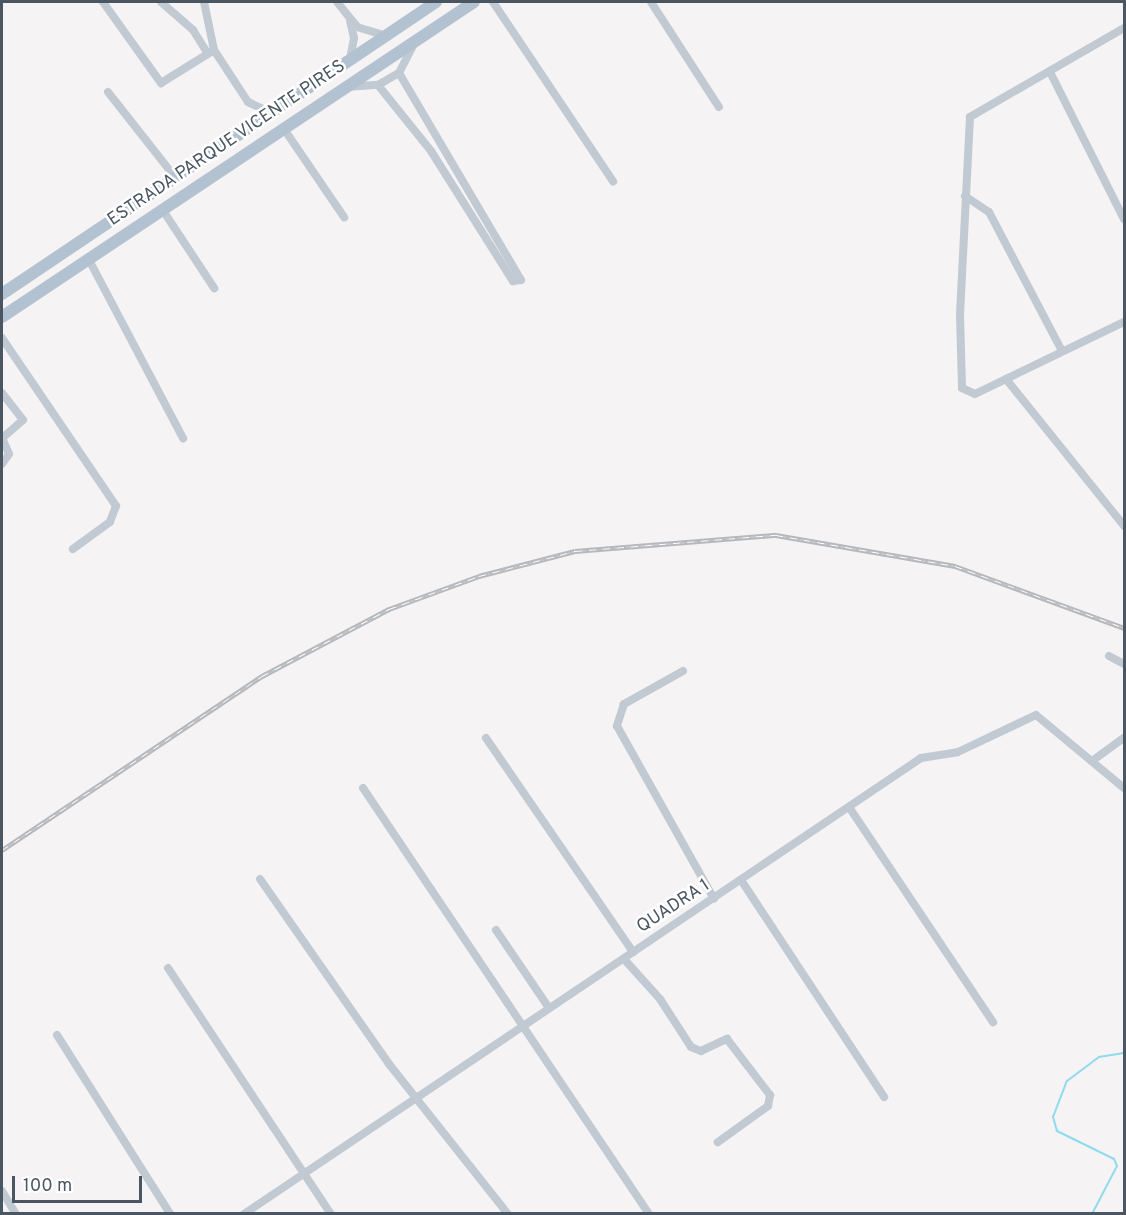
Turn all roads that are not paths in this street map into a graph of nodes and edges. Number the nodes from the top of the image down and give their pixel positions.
1 (103, 2) edge
2 (161, 2) edge
3 (204, 2) edge
4 (337, 2) edge
5 (436, 2) edge
6 (474, 2) edge
7 (493, 2) edge
8 (651, 2) edge
9 (348, 17) junction
10 (1125, 28) edge
11 (386, 35) junction
12 (417, 39) junction
13 (211, 52) junction
14 (349, 60) junction
15 (1050, 72) junction
16 (399, 73) junction
17 (378, 85) junction
18 (346, 87) junction
19 (108, 92) dead end
20 (248, 102) junction
21 (719, 107) dead end
22 (416, 108) junction
23 (271, 112) junction
24 (405, 116) junction
25 (248, 129) junction
26 (284, 129) junction
27 (439, 145) junction
28 (431, 151) junction
29 (175, 177) junction
30 (613, 181) dead end
31 (160, 188) junction
32 (965, 196) junction
33 (474, 200) junction
34 (141, 201) junction
35 (466, 205) junction
36 (162, 209) junction
37 (344, 217) dead end
38 (1125, 219) edge
39 (88, 258) junction
40 (214, 288) dead end
41 (2, 294) edge
42 (2, 317) edge
43 (1125, 322) edge
44 (2, 338) edge
45 (1062, 351) junction
46 (1006, 379) junction
47 (2, 393) edge
48 (183, 438) dead end
49 (2, 464) edge
50 (1125, 526) edge
51 (73, 549) dead end
52 (1109, 656) dead end
53 (1125, 664) edge
54 (683, 671) dead end
55 (486, 738) dead end
56 (1125, 738) edge
57 (1092, 761) junction
58 (363, 788) dead end
59 (1125, 788) edge
60 (849, 807) junction
61 (260, 879) dead end
62 (741, 880) junction
63 (714, 899) junction
64 (496, 930) dead end
65 (633, 952) junction
66 (624, 959) junction
67 (168, 968) dead end
68 (549, 1008) junction
69 (993, 1022) dead end
70 (523, 1026) junction
71 (57, 1035) dead end
72 (884, 1097) dead end
73 (418, 1101) junction
74 (718, 1142) dead end
75 (304, 1174) junction
76 (2, 1191) edge
77 (16, 1214) edge
78 (170, 1214) edge
79 (244, 1214) edge
80 (331, 1214) edge
81 (508, 1214) edge
82 (649, 1214) edge

1 - 13 street
2 - 13 street
3 - 13 street
4 - 9 street
5 - 11 main road, ESTRADA PARQUE VICENTE PIRES
6 - 12 main road, ESTRADA PARQUE VICENTE PIRES
7 - 30 street
8 - 21 street
9 - 11 street
9 - 14 street
10 - 15 street
11 - 14 main road, ESTRADA PARQUE VICENTE PIRES
12 - 16 street
12 - 18 main road, ESTRADA PARQUE VICENTE PIRES
13 - 20 street
14 - 23 main road, ESTRADA PARQUE VICENTE PIRES
15 - 32 street
15 - 38 street
16 - 17 street
16 - 22 street
17 - 18 street
17 - 24 street
18 - 26 main road, ESTRADA PARQUE VICENTE PIRES
19 - 29 street
20 - 23 street
20 - 25 street
22 - 24 street
22 - 27 street
23 - 25 main road, ESTRADA PARQUE VICENTE PIRES
24 - 28 street
25 - 29 main road, ESTRADA PARQUE VICENTE PIRES
26 - 36 main road, ESTRADA PARQUE VICENTE PIRES
26 - 37 street
27 - 28 street
27 - 33 street
28 - 35 street
29 - 31 main road, ESTRADA PARQUE VICENTE PIRES
31 - 34 main road, ESTRADA PARQUE VICENTE PIRES
31 - 36 main road
32 - 45 street
32 - 46 street
33 - 35 street
33 - 35 street
34 - 36 main road
34 - 41 main road, ESTRADA PARQUE VICENTE PIRES
36 - 39 main road, ESTRADA PARQUE VICENTE PIRES
36 - 40 street
39 - 42 main road, ESTRADA PARQUE VICENTE PIRES
39 - 48 street
43 - 45 street
44 - 51 street
45 - 46 street
46 - 50 street
47 - 49 street
52 - 53 street
54 - 63 street
55 - 65 street
56 - 57 street
57 - 59 street, QUADRA 1
57 - 60 street, QUADRA 1
58 - 70 street
60 - 62 street, QUADRA 1
60 - 69 street
61 - 73 street
62 - 63 street, QUADRA 1
62 - 72 street
63 - 65 street, QUADRA 1
64 - 68 street
65 - 66 street, QUADRA 1
66 - 68 street, QUADRA 1
66 - 74 street
67 - 75 street
68 - 70 street, QUADRA 1
70 - 73 street, QUADRA 1
70 - 82 street
71 - 78 street
73 - 75 street, QUADRA 1
73 - 81 street
75 - 79 street, QUADRA 1
75 - 80 street
76 - 77 street

